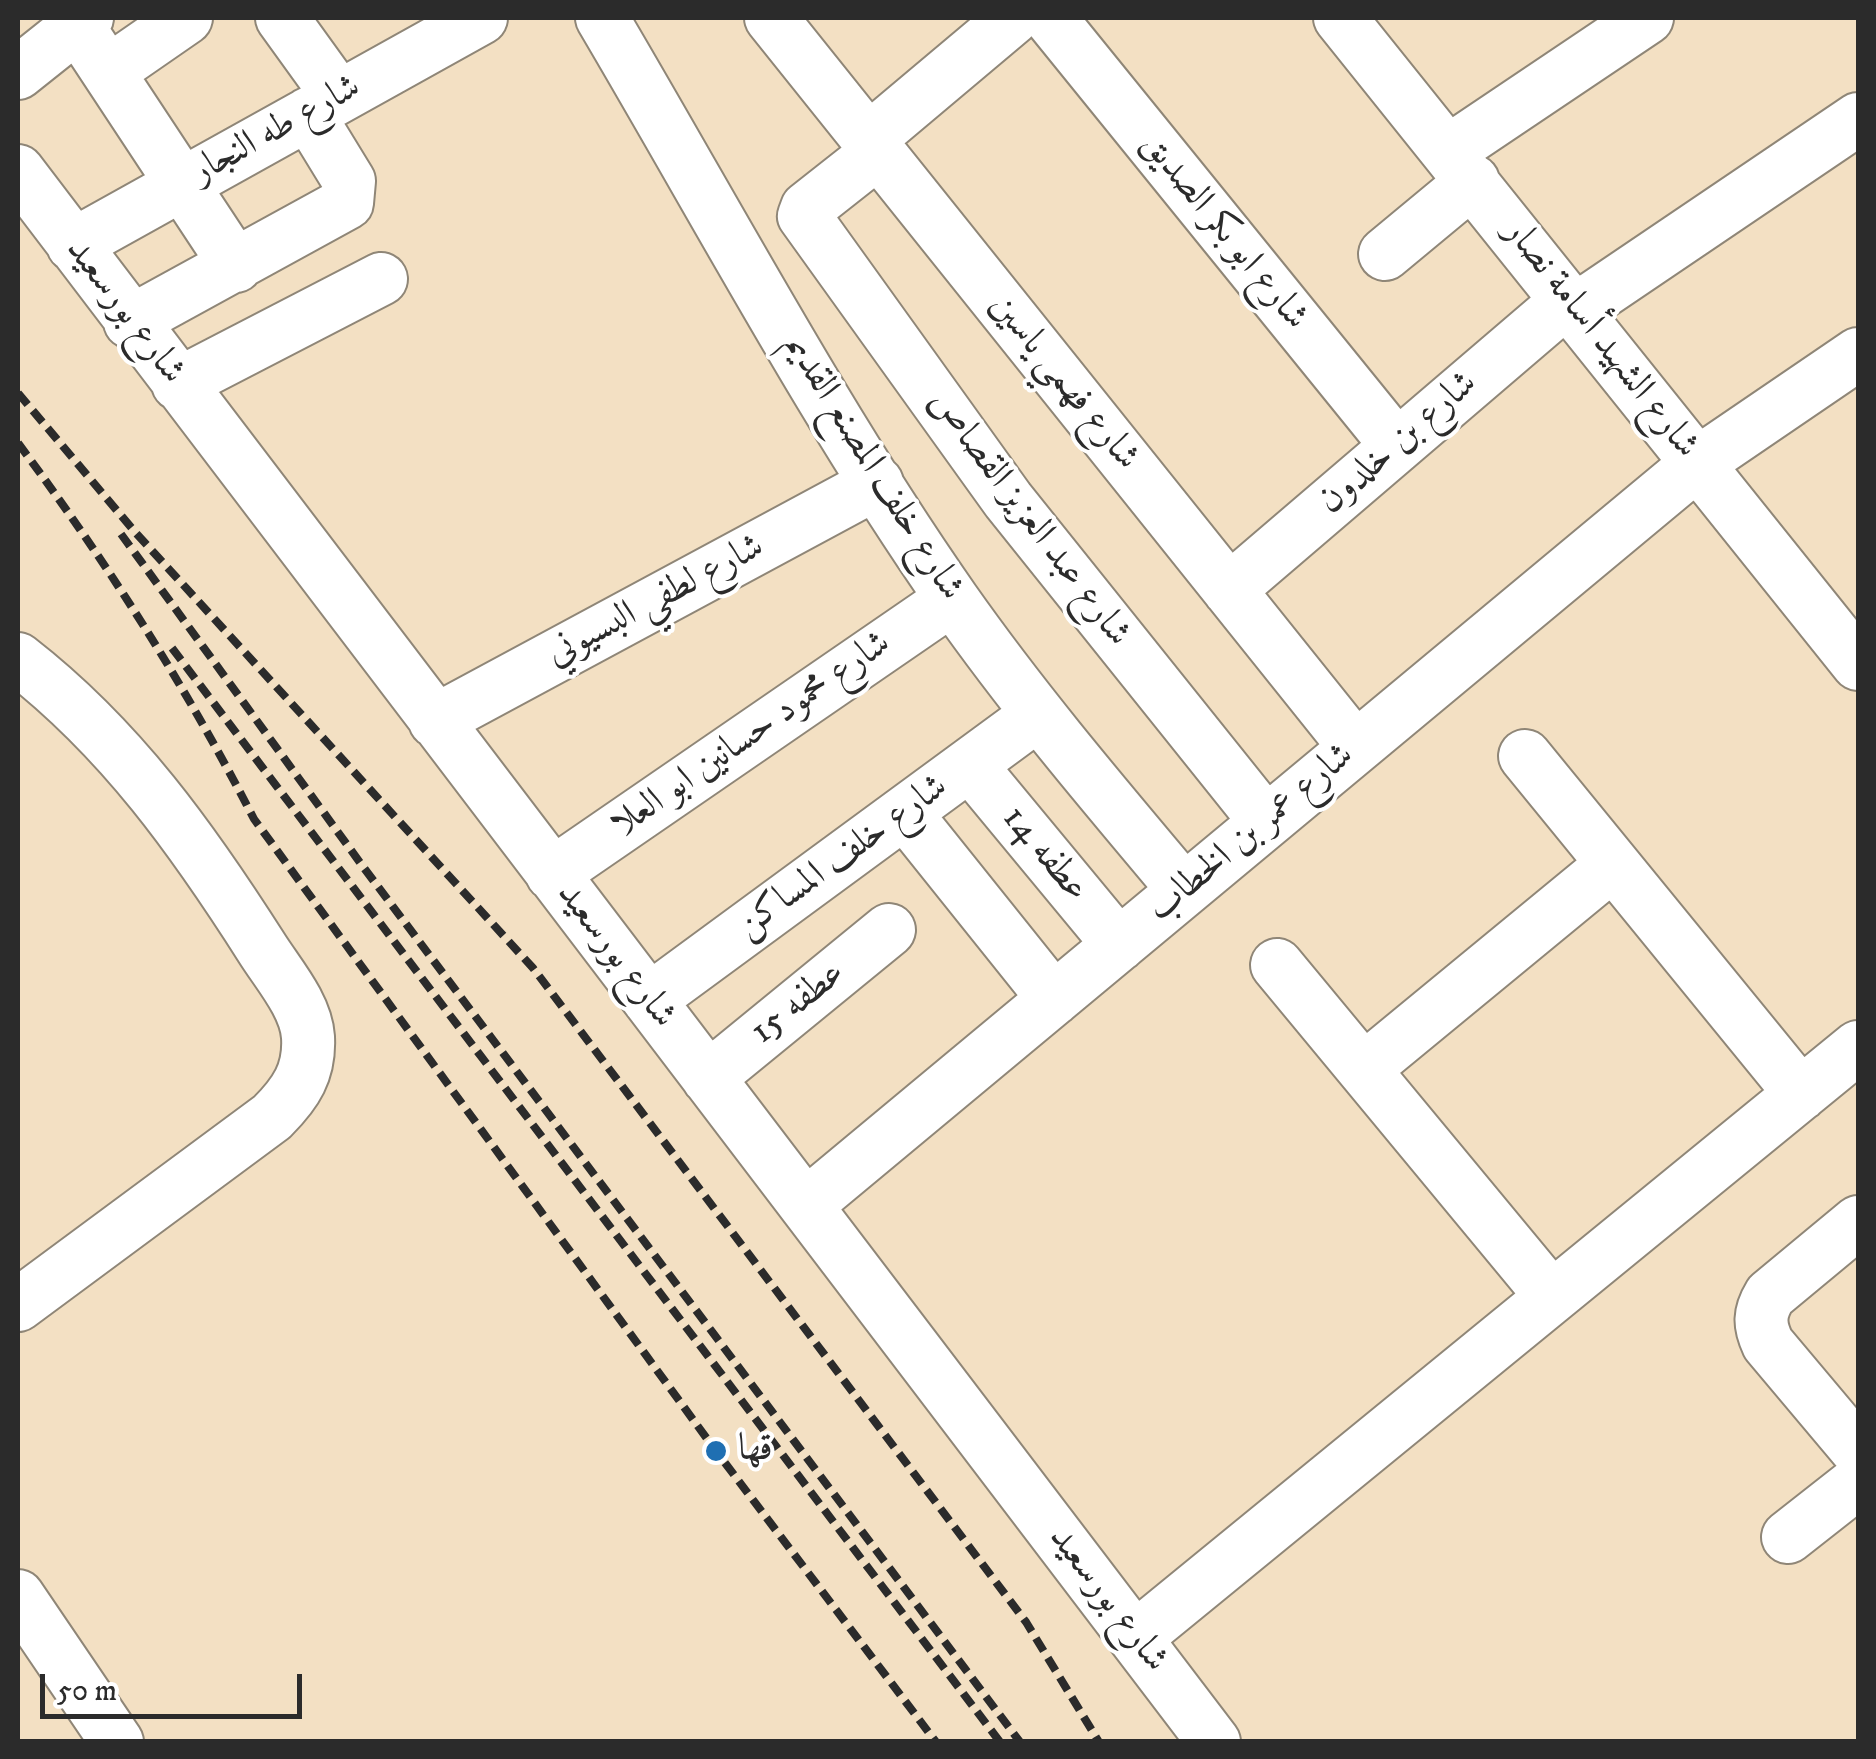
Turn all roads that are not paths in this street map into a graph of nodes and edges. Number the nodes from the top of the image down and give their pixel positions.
1 (186, 18) edge
2 (282, 18) edge
3 (602, 18) edge
4 (770, 18) edge
5 (1013, 18) edge
6 (1050, 18) edge
7 (1340, 18) edge
8 (469, 20) edge
9 (82, 21) edge
10 (1618, 25) edge
11 (108, 72) junction
12 (18, 73) edge
13 (324, 106) junction
14 (1858, 119) edge
15 (873, 146) junction
16 (1461, 166) junction
17 (183, 184) junction
18 (38, 211) edge
19 (1385, 254) dead end
20 (236, 266) junction
21 (381, 279) dead end
22 (1573, 304) junction
23 (130, 322) junction
24 (1858, 354) edge
25 (178, 384) junction
26 (1396, 446) junction
27 (1698, 463) junction
28 (876, 483) junction
29 (1229, 590) junction
30 (952, 598) junction
31 (18, 659) edge
32 (1858, 664) edge
33 (1038, 715) junction
34 (435, 721) junction
35 (1356, 747) junction
36 (1525, 756) dead end
37 (970, 765) junction
38 (904, 812) junction
39 (1266, 822) junction
40 (1613, 864) junction
41 (552, 874) junction
42 (1184, 890) junction
43 (890, 930) dead end
44 (1119, 945) junction
45 (1277, 965) dead end
46 (1054, 998) junction
47 (649, 1000) junction
48 (1858, 1047) edge
49 (1364, 1070) junction
50 (708, 1078) junction
51 (1801, 1094) junction
52 (806, 1205) junction
53 (1858, 1222) edge
54 (1552, 1297) junction
55 (18, 1305) edge
56 (1858, 1451) edge
57 (1858, 1482) edge
58 (1788, 1537) dead end
59 (19, 1602) edge
60 (1135, 1638) junction
61 (117, 1742) edge
62 (1214, 1742) edge

1 - 11 street
2 - 13 street
3 - 28 street, شارع خلف المصنع القديم
4 - 15 street, شارع فهمي ياسين
5 - 15 street
6 - 26 street, شارع ابو بكر الصديق
7 - 16 street, شارع الشهيد أسامة نصار
8 - 13 street, شارع طه النجار
9 - 11 street
9 - 12 street
10 - 16 street
11 - 17 street
13 - 17 street, شارع طه النجار
13 - 20 street
14 - 22 street, شارع بن خلدون
15 - 29 street, شارع فهمي ياسين
15 - 39 street, شارع عبد العزيز القصاص
16 - 19 street
16 - 22 street, شارع الشهيد أسامة نصار
17 - 18 street, شارع طه النجار
17 - 20 street
18 - 23 street, شارع بورسعيد
20 - 23 street
21 - 25 street
22 - 26 street, شارع بن خلدون
22 - 27 street, شارع الشهيد أسامة نصار
23 - 25 street, شارع بورسعيد
24 - 27 street, شارع عمر بن الخطاب
25 - 34 street, شارع بورسعيد
26 - 29 street, شارع بن خلدون
27 - 32 street, شارع الشهيد أسامة نصار
27 - 35 street, شارع عمر بن الخطاب
28 - 30 street, شارع خلف المصنع القديم
28 - 34 street, شارع لطفي البسيوني
29 - 35 street, شارع فهمي ياسين
30 - 33 street, شارع خلف المصنع القديم
30 - 41 street, شارع محمود حسانين ابو العلا
31 - 55 street
33 - 37 street, شارع خلف المساكن
33 - 42 street, شارع خلف المصنع القديم
34 - 41 street, شارع بورسعيد
35 - 39 street, شارع عمر بن الخطاب
36 - 40 street
37 - 38 street, شارع خلف المساكن
37 - 44 street, عطفه 14
38 - 46 street
38 - 47 street, شارع خلف المساكن
39 - 42 street, شارع عمر بن الخطاب
40 - 49 street
40 - 51 street
41 - 47 street, شارع بورسعيد
42 - 44 street, شارع عمر بن الخطاب
43 - 50 street, عطفه 15
44 - 46 street, شارع عمر بن الخطاب
45 - 49 street
46 - 52 street, شارع عمر بن الخطاب
47 - 50 street, شارع بورسعيد
48 - 51 street
49 - 54 street
50 - 52 street, شارع بورسعيد
51 - 54 street
52 - 60 street, شارع بورسعيد
53 - 56 street
54 - 60 street
57 - 58 street
59 - 61 street
60 - 62 street, شارع بورسعيد

